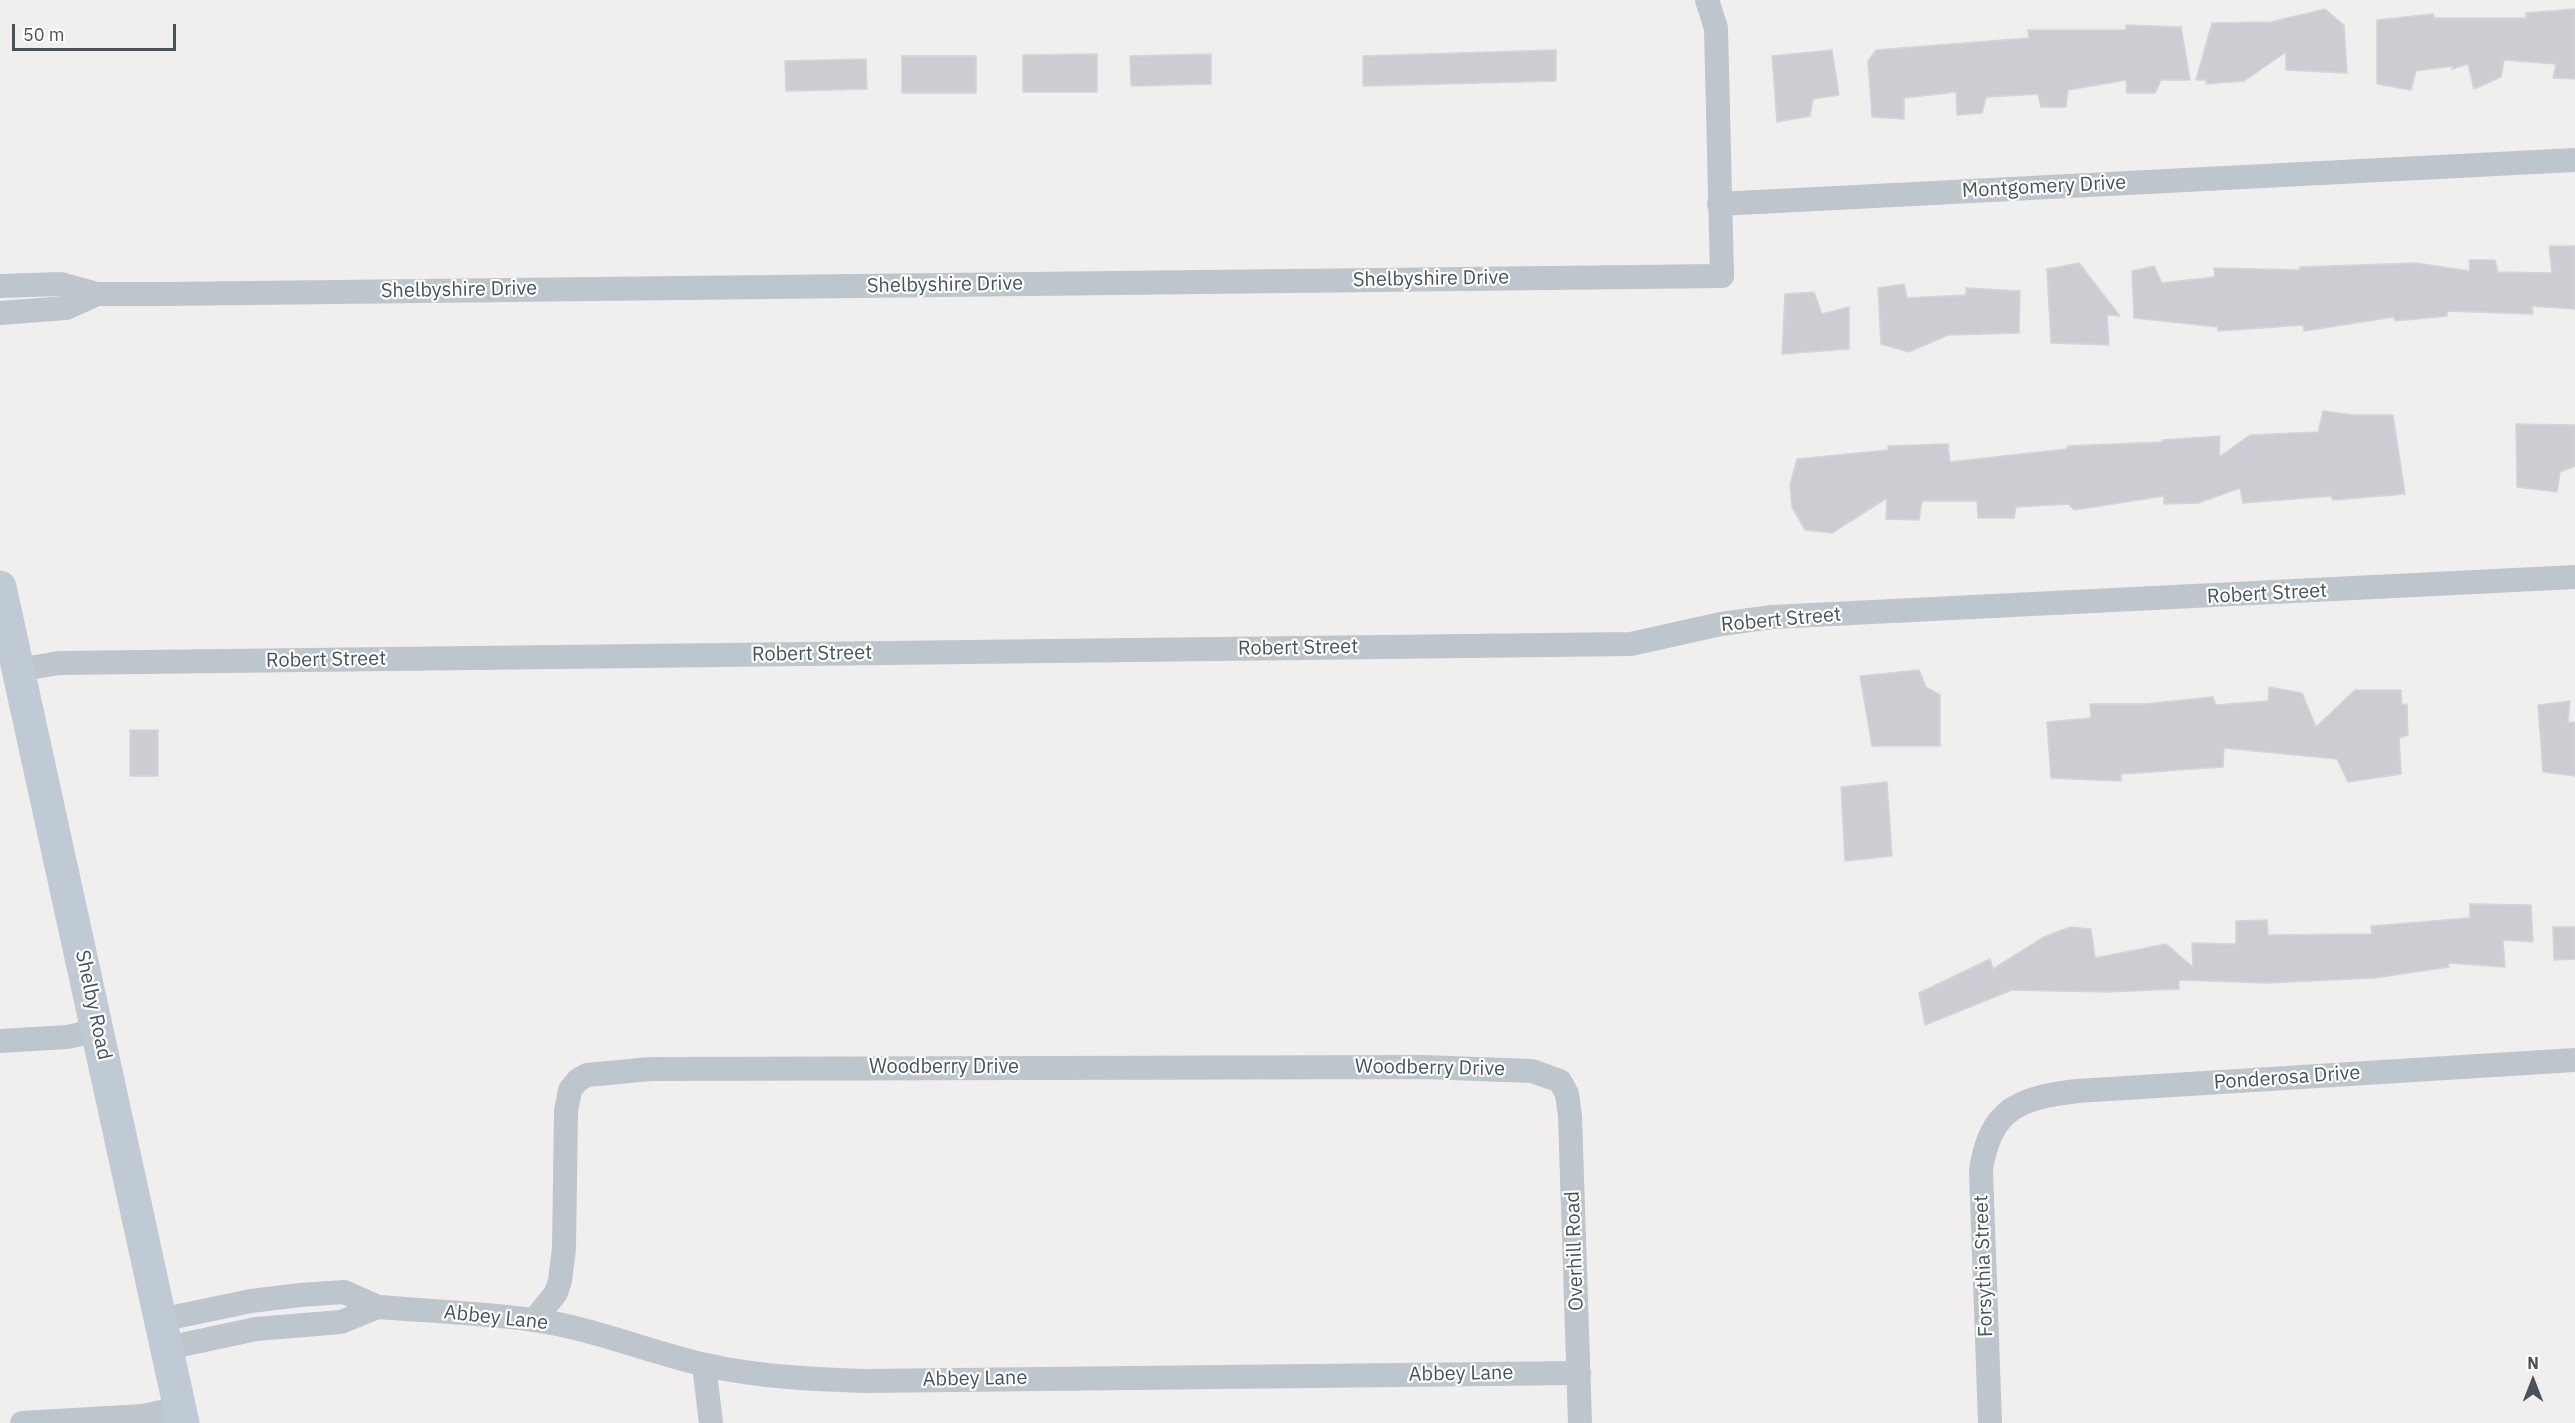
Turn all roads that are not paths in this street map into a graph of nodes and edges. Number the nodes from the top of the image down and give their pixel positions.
1 (1707, 0) edge
2 (2575, 160) edge
3 (1719, 204) junction
4 (0, 285) edge
5 (97, 294) junction
6 (0, 314) edge
7 (2575, 577) edge
8 (0, 587) edge
9 (18, 670) junction
10 (99, 1030) junction
11 (0, 1041) edge
12 (2575, 1060) edge
13 (1560, 1081) joint
14 (2005, 1115) joint
15 (534, 1320) junction
16 (164, 1334) junction
17 (704, 1365) junction
18 (1579, 1373) junction
19 (181, 1415) edge
20 (22, 1423) edge
21 (711, 1423) edge
22 (1581, 1423) edge
23 (1990, 1423) edge

1 - 3 street
2 - 3 street, Montgomery Drive
3 - 5 street, Shelbyshire Drive
4 - 5 street, Shelbyshire Drive
5 - 6 street, Shelbyshire Drive
7 - 9 street, Robert Street
8 - 9 street, Shelby Road
9 - 10 street, Shelby Road
10 - 11 street
10 - 16 street, Shelby Road
12 - 14 street, Ponderosa Drive
13 - 15 street, Woodberry Drive
13 - 18 street, Overhill Road
14 - 23 street, Forsythia Street
15 - 16 street, Abbey Lane
15 - 17 street, Abbey Lane
16 - 19 street, Shelby Road
17 - 18 street, Abbey Lane
17 - 21 street
18 - 22 street, Overhill Road
19 - 20 street

